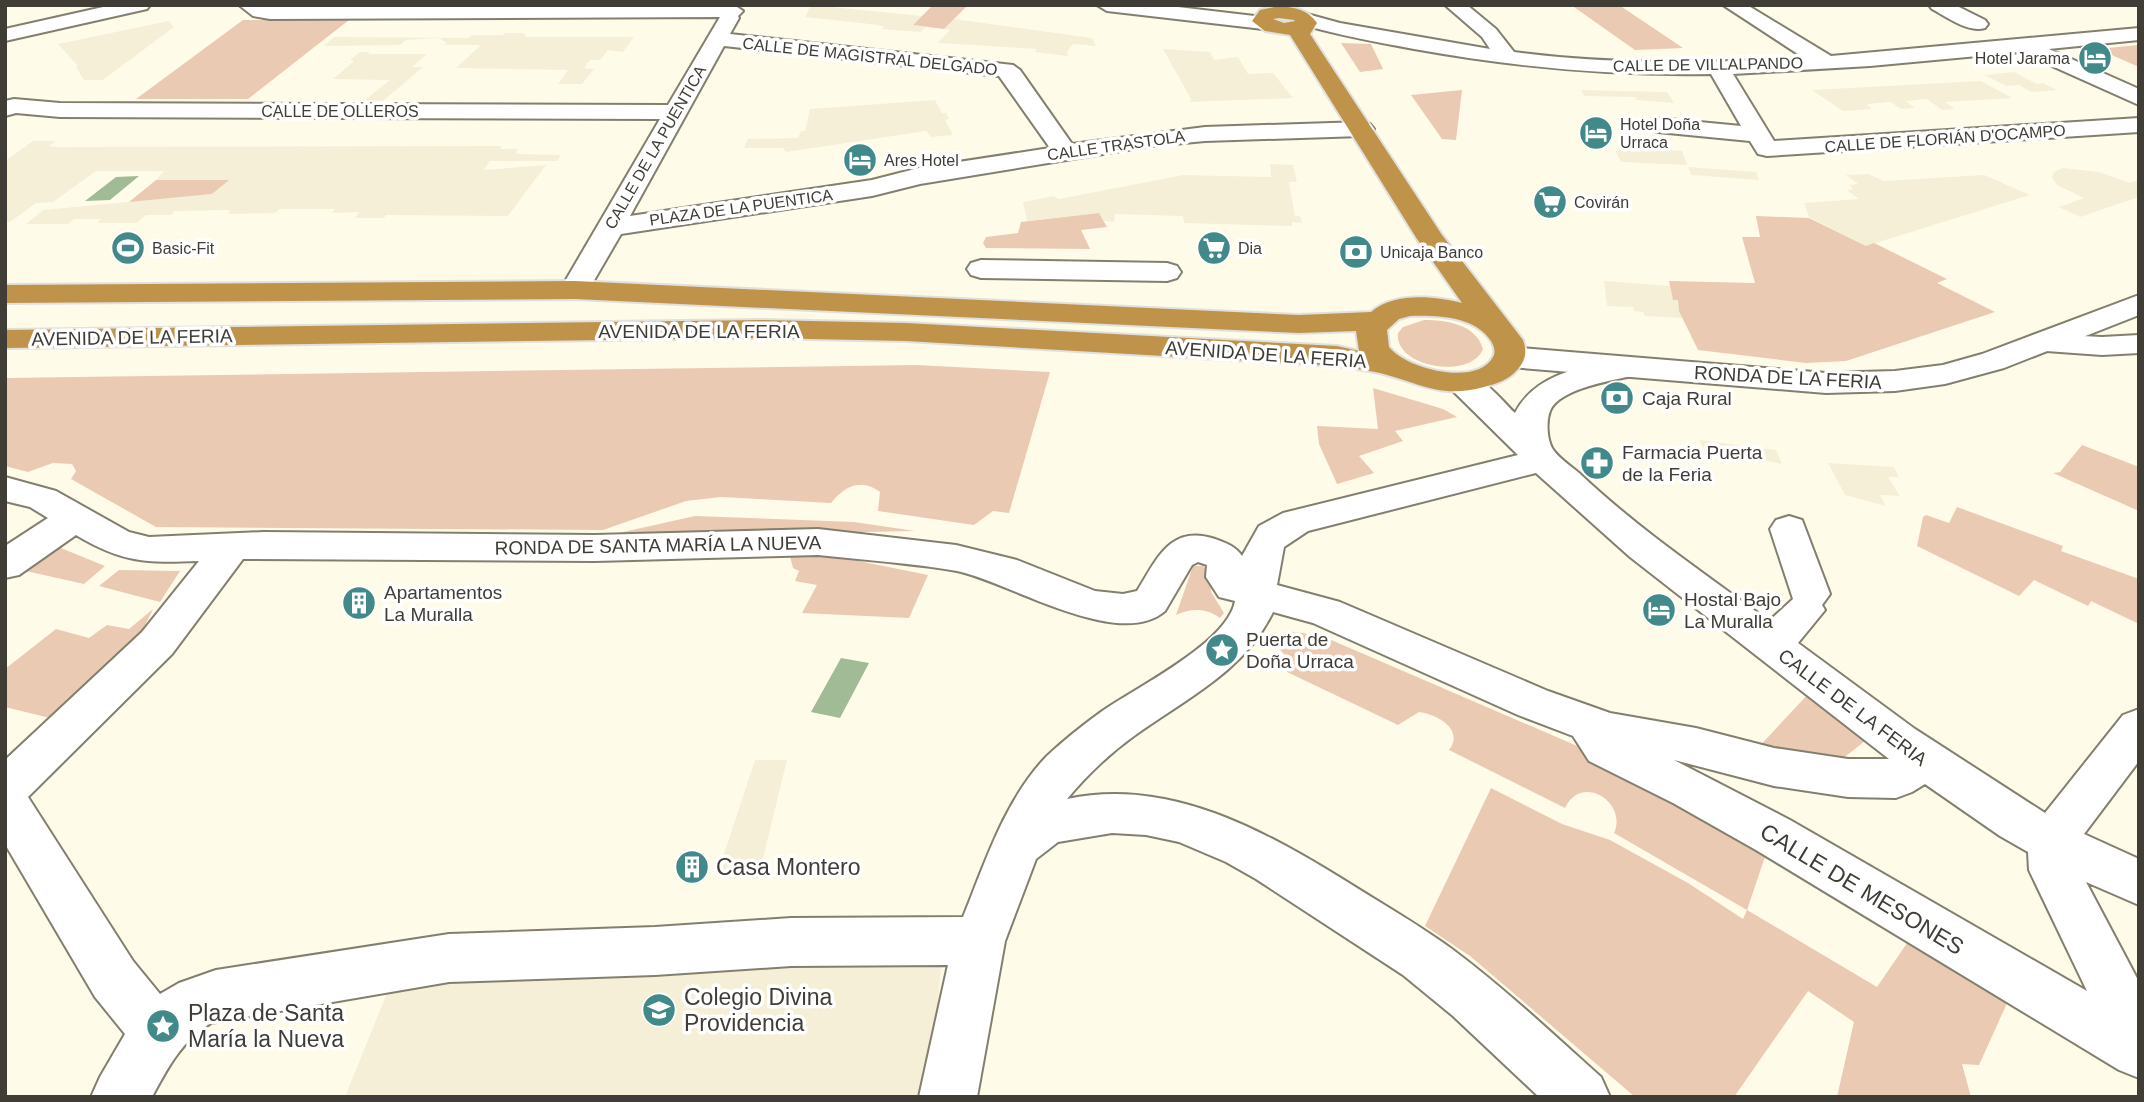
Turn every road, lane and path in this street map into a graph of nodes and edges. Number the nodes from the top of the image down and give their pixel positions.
1 (140, 5) edge
2 (249, 5) edge
3 (1107, 5) edge
4 (1455, 5) edge
5 (1733, 5) edge
6 (1939, 5) edge
7 (735, 8) edge
8 (1227, 12) edge
9 (2109, 17) dead end
10 (1286, 19) edge
11 (2002, 22) dead end
12 (1978, 24) junction
13 (1941, 27) dead end
14 (2139, 32) edge
15 (5, 35) edge
16 (1820, 38) dead end
17 (717, 40) junction
18 (1790, 40) junction
19 (2021, 44) junction
20 (1507, 57) junction
21 (1825, 61) junction
22 (1718, 67) junction
23 (2139, 97) edge
24 (8, 104) edge
25 (676, 112) junction
26 (1658, 125) dead end
27 (2139, 125) edge
28 (1362, 130) junction
29 (1759, 135) junction
30 (1065, 152) junction
31 (872, 188) joint
32 (610, 227) junction
33 (1431, 239) junction
34 (981, 269) dead end
35 (1167, 272) dead end
36 (575, 290) junction
37 (5, 294) edge
38 (2139, 304) edge
39 (1389, 315) junction
40 (1494, 326) junction
41 (660, 331) junction
42 (244, 336) junction
43 (5, 339) edge
44 (2043, 343) junction
45 (2139, 344) edge
46 (1510, 358) junction
47 (1392, 366) junction
48 (1625, 368) junction
49 (1463, 382) junction
50 (1539, 455) junction
51 (5, 489) edge
52 (75, 518) junction
53 (1789, 529) dead end
54 (232, 546) junction
55 (5, 565) edge
56 (1258, 594) junction
57 (1770, 646) junction
58 (1592, 726) junction
59 (2139, 727) edge
60 (1924, 760) junction
61 (5, 789) edge
62 (5, 801) edge
63 (2053, 843) junction
64 (1016, 849) junction
65 (2139, 883) edge
66 (979, 941) junction
67 (160, 1030) junction
68 (2139, 1038) edge
69 (2139, 1051) edge
70 (950, 1089) edge
71 (120, 1097) edge
72 (1581, 1097) edge

1 - 15 street
2 - 7 street
3 - 8 street, CALLE DE VILLALPANDO
4 - 20 street
5 - 18 street, CALLE DE VILLALPANDO
6 - 12 street
7 - 17 street, CALLE DE LA PUENTICA
8 - 10 street, CALLE DE VILLALPANDO
9 - 14 street, CALLE DE VILLALPANDO
10 - 20 street, CALLE DE VILLALPANDO
10 - 28 highway
11 - 12 street
12 - 13 street
14 - 19 street, CALLE DE VILLALPANDO
16 - 18 street, CALLE DE VILLALPANDO
17 - 25 street, CALLE DE LA PUENTICA
17 - 30 street, CALLE DE MAGISTRAL DELGADO
18 - 21 street, CALLE DE VILLALPANDO
19 - 21 street, CALLE DE VILLALPANDO
19 - 23 street
20 - 22 street, CALLE DE VILLALPANDO
21 - 22 street, CALLE DE VILLALPANDO
22 - 29 street
24 - 25 street, CALLE DE OLLEROS
25 - 32 street, CALLE DE LA PUENTICA
26 - 29 street, CALLE DE FLORIÁN D'OCAMPO
27 - 29 street, CALLE DE FLORIÁN D'OCAMPO
28 - 30 street, CALLE TRASTOLA
28 - 33 highway
30 - 31 street, CALLE TRASTOLA
31 - 32 street, PLAZA DE LA PUENTICA
32 - 36 street, CALLE DE LA PUENTICA
33 - 39 highway
33 - 40 highway
34 - 35 street
36 - 37 highway, AVENIDA DE LA FERIA
36 - 39 highway, AVENIDA DE LA FERIA
36 - 41 highway
36 - 42 highway
38 - 44 street, RONDA DE LA FERIA
39 - 40 highway, AVENIDA DE LA FERIA
39 - 47 highway
40 - 46 highway
41 - 42 highway, AVENIDA DE LA FERIA
41 - 47 highway, AVENIDA DE LA FERIA
42 - 43 highway, AVENIDA DE LA FERIA
44 - 45 street
44 - 48 street, RONDA DE LA FERIA
46 - 48 street, RONDA DE LA FERIA
46 - 49 highway
47 - 49 highway, AVENIDA DE LA FERIA
48 - 50 street
49 - 50 street, CALLE DE LA FERIA
50 - 56 street
50 - 57 street, CALLE DE LA FERIA
51 - 52 street, RONDA DE SANTA MARÍA LA NUEVA
52 - 54 street, RONDA DE SANTA MARÍA LA NUEVA
52 - 55 street
53 - 57 street
54 - 56 street, RONDA DE SANTA MARÍA LA NUEVA
54 - 61 street
56 - 58 street
56 - 64 street
57 - 60 street, CALLE DE LA FERIA
58 - 60 street
58 - 69 street, CALLE DE MESONES
59 - 63 street
60 - 63 street, CALLE DE LA FERIA
62 - 67 street
63 - 65 street, CALLE DE LA FERIA
63 - 68 street
64 - 66 street
64 - 72 street
66 - 67 street
66 - 70 street
67 - 71 street

